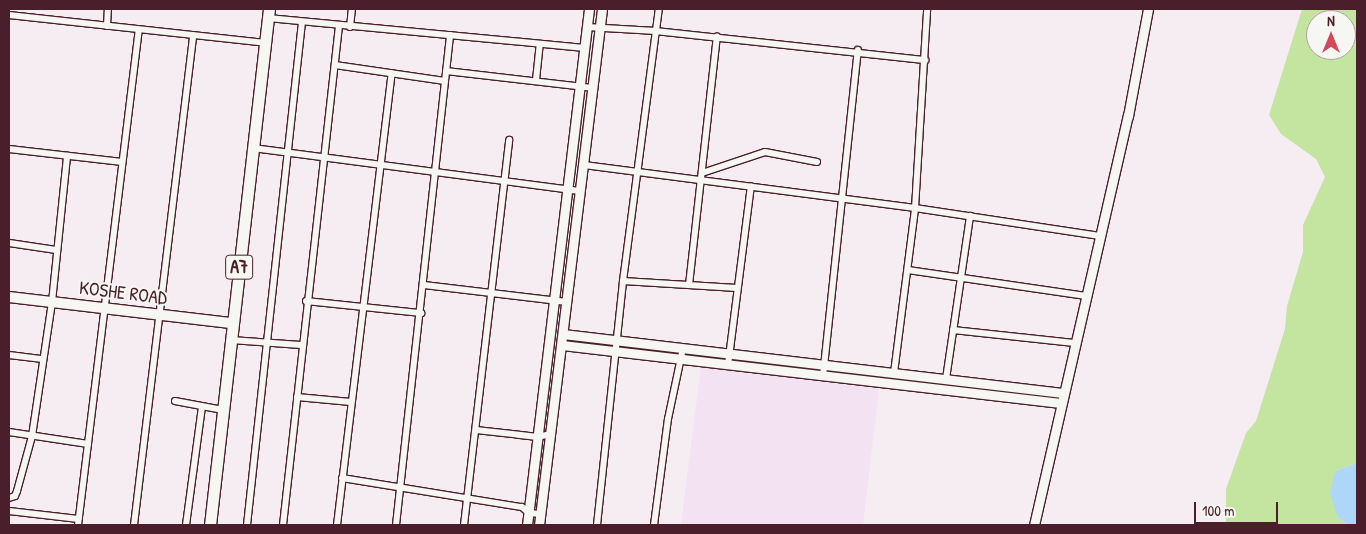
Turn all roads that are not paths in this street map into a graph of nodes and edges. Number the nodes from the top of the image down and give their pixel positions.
1 (108, 9) edge
2 (352, 9) edge
3 (589, 9) edge
4 (602, 9) edge
5 (659, 9) edge
6 (927, 9) edge
7 (1148, 9) edge
8 (269, 13) edge
9 (9, 14) edge
10 (302, 22) junction
11 (107, 26) junction
12 (339, 26) junction
13 (350, 27) junction
14 (587, 27) junction
15 (600, 28) junction
16 (139, 30) junction
17 (656, 30) junction
18 (193, 36) junction
19 (450, 36) junction
20 (717, 37) junction
21 (265, 44) junction
22 (540, 44) junction
23 (585, 48) junction
24 (858, 50) junction
25 (925, 60) junction
26 (335, 65) junction
27 (446, 71) junction
28 (392, 73) junction
29 (536, 80) junction
30 (445, 81) junction
31 (580, 87) junction
32 (594, 88) junction
33 (576, 124) junction
34 (589, 126) junction
35 (509, 140) dead end
36 (253, 148) junction
37 (9, 149) edge
38 (288, 152) junction
39 (67, 156) junction
40 (326, 157) junction
41 (122, 162) junction
42 (817, 162) dead end
43 (380, 163) junction
44 (584, 165) junction
45 (436, 170) junction
46 (702, 173) junction
47 (638, 174) junction
48 (570, 176) junction
49 (582, 177) junction
50 (503, 179) junction
51 (701, 182) junction
52 (751, 186) junction
53 (568, 190) junction
54 (580, 191) junction
55 (842, 198) junction
56 (915, 208) junction
57 (970, 216) junction
58 (1100, 236) junction
59 (562, 242) junction
60 (9, 243) edge
61 (574, 244) junction
62 (56, 250) junction
63 (908, 270) junction
64 (624, 280) junction
65 (960, 280) junction
66 (424, 285) junction
67 (689, 285) junction
68 (737, 288) junction
69 (490, 293) junction
70 (1086, 296) junction
71 (9, 297) edge
72 (554, 300) junction
73 (306, 301) junction
74 (52, 302) junction
75 (567, 302) junction
76 (362, 307) junction
77 (104, 309) junction
78 (421, 313) junction
79 (160, 315) junction
80 (232, 322) junction
81 (953, 330) junction
82 (563, 334) junction
83 (231, 340) junction
84 (618, 340) junction
85 (266, 343) junction
86 (1074, 343) junction
87 (301, 345) junction
88 (562, 345) junction
89 (657, 345) junction
90 (684, 348) junction
91 (616, 352) junction
92 (730, 353) junction
93 (9, 355) edge
94 (656, 356) junction
95 (43, 359) junction
96 (680, 359) junction
97 (728, 365) junction
98 (824, 365) junction
99 (894, 373) junction
100 (823, 376) junction
101 (946, 379) junction
102 (544, 381) junction
103 (557, 383) junction
104 (1063, 393) junction
105 (297, 396) junction
106 (175, 401) dead end
107 (351, 402) junction
108 (1061, 404) junction
109 (202, 407) junction
110 (223, 410) junction
111 (476, 430) junction
112 (9, 432) edge
113 (550, 434) junction
114 (32, 436) junction
115 (538, 437) junction
116 (88, 444) junction
117 (534, 474) junction
118 (546, 476) junction
119 (342, 478) junction
120 (400, 486) junction
121 (9, 498) edge
122 (467, 498) junction
123 (541, 504) junction
124 (527, 508) junction
125 (9, 511) edge
126 (540, 514) junction
127 (79, 522) edge
128 (134, 525) edge
129 (186, 525) edge
130 (210, 525) edge
131 (247, 525) edge
132 (283, 525) edge
133 (336, 525) edge
134 (396, 525) edge
135 (464, 525) edge
136 (527, 525) edge
137 (539, 525) edge
138 (597, 525) edge
139 (654, 525) edge
140 (1034, 525) edge

1 - 11 street
2 - 13 street
3 - 14 street
4 - 15 street
5 - 17 street
6 - 25 street
7 - 58 street
8 - 10 street
8 - 21 highway, A7
9 - 11 street
10 - 12 street
10 - 38 street
11 - 16 street
12 - 13 street
12 - 26 street
13 - 19 street
14 - 15 street
14 - 23 street
15 - 17 street
15 - 32 street
16 - 18 street
16 - 41 street
17 - 20 street
17 - 47 street
18 - 21 street
18 - 79 street
19 - 22 street
19 - 27 street
20 - 24 street
20 - 46 street
21 - 36 highway, A7
22 - 23 street
22 - 29 street
23 - 31 street
24 - 25 street
24 - 55 street
25 - 56 street
26 - 28 street
26 - 40 street
27 - 29 street
27 - 30 street
28 - 30 street
28 - 43 street
29 - 31 street
30 - 45 street
31 - 32 street
31 - 33 street
32 - 34 street
33 - 34 street
33 - 48 street
34 - 44 street
35 - 50 street
36 - 38 street
36 - 80 highway, A7
37 - 39 street
38 - 40 street
38 - 85 street
39 - 41 street
39 - 62 street
40 - 43 street
40 - 73 street
41 - 77 street
42 - 46 street
43 - 45 street
43 - 76 street
44 - 47 street
44 - 49 street
45 - 50 street
45 - 66 street
46 - 51 street
47 - 51 street
47 - 64 street
48 - 49 street
48 - 53 street
49 - 54 street
50 - 53 street
50 - 69 street
51 - 52 street
51 - 67 street
52 - 55 street
52 - 68 street
53 - 54 street
53 - 59 street
54 - 61 street
55 - 56 street
55 - 98 street
56 - 57 street
56 - 63 street
57 - 58 street
57 - 65 street
58 - 70 street
59 - 61 street
59 - 72 street
60 - 62 street
61 - 75 street
62 - 74 street
63 - 65 street
63 - 99 street
64 - 67 street
64 - 84 street
65 - 70 street
65 - 81 street
66 - 69 street
66 - 78 street
67 - 68 street
68 - 92 street
69 - 72 street
69 - 111 street
70 - 86 street
71 - 74 main road, KOSHE ROAD
72 - 75 street
72 - 102 street
73 - 76 street
73 - 87 street
74 - 77 main road, KOSHE ROAD
74 - 95 street
75 - 82 street
76 - 78 street
76 - 107 street
77 - 79 main road, KOSHE ROAD
77 - 116 street
78 - 120 street
79 - 80 main road, KOSHE ROAD
79 - 128 street
80 - 83 highway, A7
81 - 86 street
81 - 101 street
82 - 84 street
82 - 88 street
83 - 85 street
83 - 110 highway, A7
84 - 89 street
84 - 91 street
85 - 87 street
85 - 131 street
86 - 104 street
87 - 105 street
88 - 91 street
88 - 103 street
89 - 90 street
89 - 94 street
90 - 92 street
90 - 96 street
91 - 94 street
91 - 138 street
92 - 97 street
92 - 98 street
93 - 95 street
94 - 96 street
95 - 114 street
96 - 97 street
96 - 139 street
97 - 100 street
98 - 99 street
98 - 100 street
99 - 101 street
100 - 108 street
101 - 104 street
102 - 103 street
102 - 115 street
103 - 113 street
104 - 108 street
105 - 107 street
105 - 132 street
106 - 109 street
107 - 119 street
108 - 140 street
109 - 110 street
109 - 129 street
110 - 130 highway, A7
111 - 115 street
111 - 122 street
112 - 114 street
113 - 115 street
113 - 118 street
114 - 116 street
114 - 121 street
115 - 117 street
116 - 127 street
117 - 118 street
117 - 124 street
118 - 123 street
119 - 120 street
119 - 133 street
120 - 122 street
120 - 134 street
122 - 124 street
122 - 135 street
123 - 124 street
123 - 126 street
124 - 126 street
124 - 136 street
125 - 127 street
126 - 137 street

